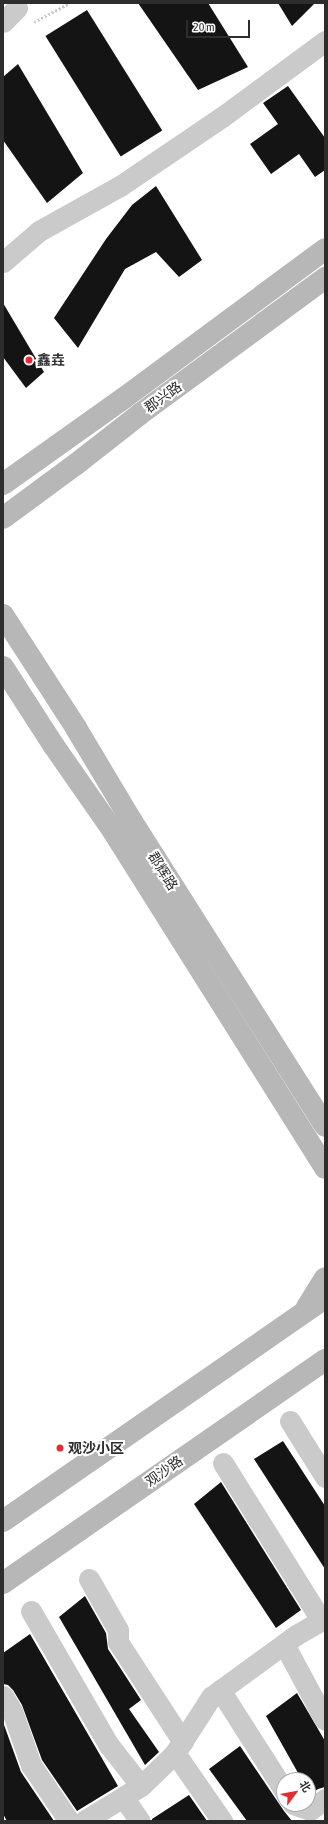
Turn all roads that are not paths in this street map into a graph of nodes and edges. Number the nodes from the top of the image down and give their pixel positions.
1 (325, 41) edge
2 (325, 249) edge
3 (3, 262) edge
4 (325, 278) edge
5 (3, 484) edge
6 (3, 518) edge
7 (3, 615) edge
8 (3, 667) edge
9 (325, 1126) edge
10 (325, 1168) edge
11 (325, 1278) edge
12 (325, 1298) edge
13 (301, 1316) junction
14 (325, 1360) edge
15 (290, 1421) dead end
16 (223, 1463) dead end
17 (325, 1477) edge
18 (3, 1521) edge
19 (89, 1579) dead end
20 (3, 1583) edge
21 (31, 1611) dead end
22 (323, 1619) edge
23 (284, 1644) junction
24 (220, 1690) junction
25 (3, 1696) edge
26 (325, 1720) edge
27 (179, 1747) junction
28 (276, 1778) edge
29 (141, 1786) junction
30 (123, 1797) junction
31 (325, 1800) edge
32 (316, 1806) edge
33 (68, 1821) edge
34 (84, 1821) edge
35 (140, 1821) edge
36 (222, 1821) edge

1 - 3 street
2 - 5 main road, 郡兴路
4 - 6 main road, 郡兴路
7 - 9 main road, 郡辉路
8 - 10 main road, 郡辉路
11 - 13 main road
12 - 13 main road
13 - 18 main road
14 - 20 main road, 观沙路
15 - 17 street
16 - 22 street
19 - 27 street
21 - 29 street
22 - 23 street
23 - 24 street
23 - 26 street
24 - 27 street
24 - 28 street
25 - 33 street
27 - 29 street
27 - 36 street
29 - 30 street
30 - 34 street
30 - 35 street
31 - 32 street

